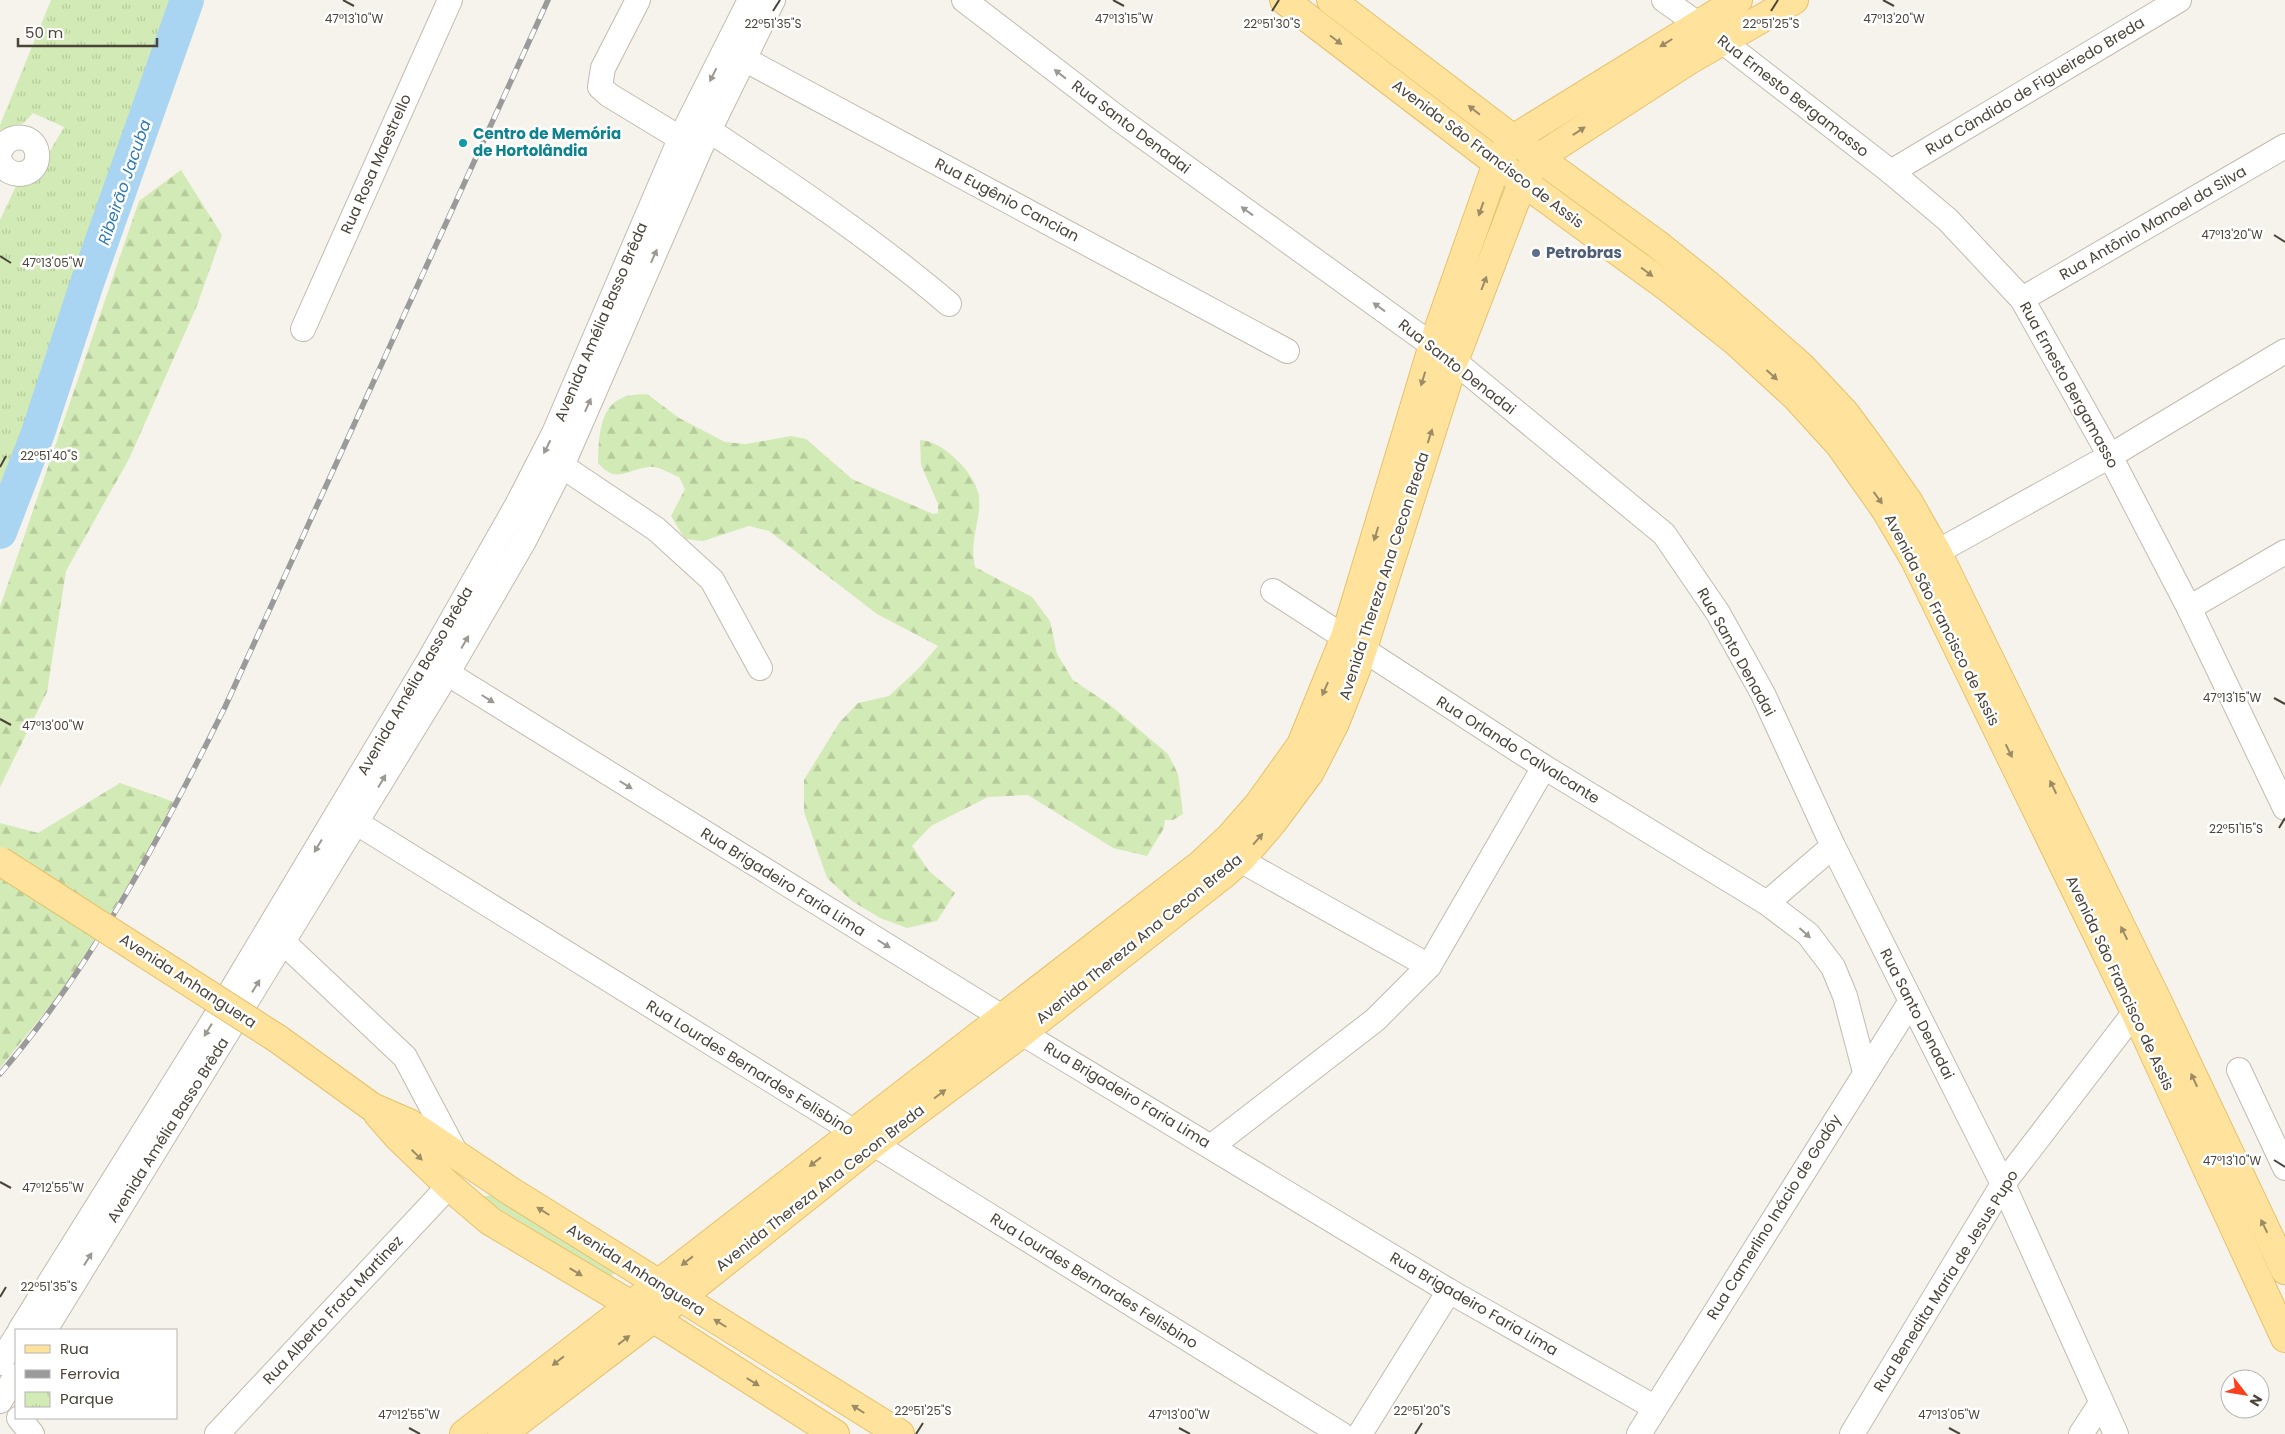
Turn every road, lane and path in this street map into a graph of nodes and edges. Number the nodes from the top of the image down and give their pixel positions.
1 (450, 0) edge
2 (638, 0) edge
3 (750, 0) edge
4 (773, 0) edge
5 (964, 0) edge
6 (1284, 0) edge
7 (1331, 0) edge
8 (1664, 0) edge
9 (1738, 0) edge
10 (1794, 0) edge
11 (2179, 0) edge
12 (1698, 23) junction
13 (1722, 41) junction
14 (736, 54) junction
15 (1513, 139) junction
16 (697, 140) junction
17 (2285, 146) edge
18 (0, 152) edge
19 (1538, 158) junction
20 (0, 161) edge
21 (1497, 162) junction
22 (1891, 172) junction
23 (1523, 181) junction
24 (2022, 299) junction
25 (949, 304) dead end
26 (303, 329) dead end
27 (1287, 351) dead end
28 (2285, 351) edge
29 (1443, 353) junction
30 (2110, 456) junction
31 (562, 466) junction
32 (1937, 552) junction
33 (2285, 552) edge
34 (1273, 591) dead end
35 (2189, 608) junction
36 (1354, 644) junction
37 (437, 668) junction
38 (760, 668) dead end
39 (2260, 759) junction
40 (2285, 763) edge
41 (1544, 767) junction
42 (2285, 808) edge
43 (347, 817) junction
44 (1833, 846) junction
45 (1240, 860) junction
46 (0, 861) edge
47 (1766, 903) junction
48 (283, 942) junction
49 (1428, 966) junction
50 (1911, 1001) junction
51 (2135, 1012) junction
52 (1012, 1025) junction
53 (2239, 1070) dead end
54 (1865, 1072) junction
55 (423, 1091) junction
56 (372, 1107) junction
57 (409, 1123) junction
58 (863, 1138) junction
59 (1212, 1146) junction
60 (457, 1155) junction
61 (2285, 1168) edge
62 (494, 1180) junction
63 (2003, 1184) junction
64 (449, 1186) junction
65 (472, 1207) junction
66 (2283, 1262) edge
67 (669, 1291) junction
68 (1449, 1291) junction
69 (642, 1311) junction
70 (21, 1329) edge
71 (46, 1329) edge
72 (2285, 1338) edge
73 (15, 1339) edge
74 (0, 1363) edge
75 (15, 1378) edge
76 (5, 1402) edge
77 (2101, 1403) junction
78 (1654, 1408) junction
79 (20, 1419) edge
80 (507, 1426) edge
81 (887, 1431) edge
82 (32, 1434) edge
83 (217, 1434) edge
84 (464, 1434) edge
85 (835, 1434) edge
86 (1341, 1434) edge
87 (1360, 1434) edge
88 (1639, 1434) edge
89 (1852, 1434) edge
90 (2081, 1434) edge
91 (2116, 1434) edge

1 - 26 street, Rua Rosa Maestrello
2 - 16 street
3 - 14 street, Avenida Amélia Basso Brêda
4 - 14 street, Avenida Amélia Basso Brêda
29 -> 5 street, Rua Santo Denadai
6 -> 21 main road, Avenida São Francisco de Assis
15 -> 7 main road, Avenida São Francisco de Assis
8 - 12 street, Rua Ernesto Bergamasso
9 - 12 main road, Avenida Thereza Ana Cecon Breda
10 - 13 main road, Avenida Thereza Ana Cecon Breda
11 - 22 street, Rua Cândido de Figueiredo Breda
12 - 13 street, Rua Ernesto Bergamasso
12 -> 15 main road, Avenida Thereza Ana Cecon Breda
19 -> 13 main road, Avenida Thereza Ana Cecon Breda
13 - 22 street, Rua Ernesto Bergamasso
14 -> 16 street, Avenida Amélia Basso Brêda
14 - 16 street, Avenida Amélia Basso Brêda
14 - 27 street, Rua Eugênio Cancian
15 - 19 main road, Avenida São Francisco de Assis
15 - 21 main road, Avenida Thereza Ana Cecon Breda
16 - 25 street
31 -> 16 street, Avenida Amélia Basso Brêda
16 -> 37 street, Avenida Amélia Basso Brêda
17 - 24 street, Rua Antônio Manoel da Silva
18 - 20 street
19 - 23 main road, Avenida Thereza Ana Cecon Breda
19 - 32 main road, Avenida São Francisco de Assis
21 - 23 main road, Avenida São Francisco de Assis
21 -> 29 main road, Avenida Thereza Ana Cecon Breda
22 - 24 street, Rua Ernesto Bergamasso
29 -> 23 main road, Avenida Thereza Ana Cecon Breda
23 -> 51 main road, Avenida São Francisco de Assis
24 - 30 street, Rua Ernesto Bergamasso
28 - 30 street
29 - 36 main road, Avenida Thereza Ana Cecon Breda
29 - 44 street, Rua Santo Denadai
30 - 32 street
30 - 35 street, Rua Ernesto Bergamasso
37 -> 31 street, Avenida Amélia Basso Brêda
31 - 38 street
66 -> 32 main road, Avenida São Francisco de Assis
33 - 35 street
34 - 36 street, Rua Orlando Calvalcante
35 - 39 street, Rua Ernesto Bergamasso
36 - 41 street, Rua Orlando Calvalcante
45 -> 36 main road, Avenida Thereza Ana Cecon Breda
36 -> 52 main road, Avenida Thereza Ana Cecon Breda
37 - 43 street, Avenida Amélia Basso Brêda
37 -> 52 street, Rua Brigadeiro Faria Lima
39 - 40 street
39 - 42 street, Rua Ernesto Bergamasso
41 - 47 street, Rua Orlando Calvalcante
41 - 49 street
43 - 48 street, Avenida Amélia Basso Brêda
43 - 58 street, Rua Lourdes Bernardes Felisbino
43 -> 70 street, Avenida Amélia Basso Brêda
44 - 47 street
44 - 50 street, Rua Santo Denadai
45 - 49 street
45 - 52 main road, Avenida Thereza Ana Cecon Breda
46 - 56 main road, Avenida Anhanguera, bridge
47 -> 54 street, Rua Orlando Calvalcante
48 - 55 street
71 -> 48 street, Avenida Amélia Basso Brêda
49 - 59 street
50 - 54 street, Rua Camerlino Inácio de Godóy
50 - 63 street, Rua Santo Denadai
51 - 63 street, Rua Benedita Maria de Jesus Pupo
51 - 72 main road, Avenida São Francisco de Assis
52 - 58 main road, Avenida Thereza Ana Cecon Breda
52 - 59 street, Rua Brigadeiro Faria Lima
53 - 61 street
54 - 78 street, Rua Camerlino Inácio de Godóy
55 - 57 street
55 - 60 street
56 - 57 main road, Avenida Anhanguera
56 -> 64 main road, Avenida Anhanguera
57 - 60 main road, Avenida Anhanguera
58 - 67 main road, Avenida Thereza Ana Cecon Breda
58 - 86 street, Rua Lourdes Bernardes Felisbino
59 - 68 street, Rua Brigadeiro Faria Lima
60 - 62 main road, Avenida Anhanguera
62 - 65 main road
67 -> 62 main road, Avenida Anhanguera
63 - 77 street, Rua Santo Denadai
63 - 89 street, Rua Benedita Maria de Jesus Pupo
64 - 65 main road, Avenida Anhanguera
64 - 83 street, Rua Alberto Frota Martinez
65 -> 69 main road, Avenida Anhanguera
67 - 69 main road, Avenida Thereza Ana Cecon Breda
81 -> 67 main road, Avenida Anhanguera
68 - 78 street, Rua Brigadeiro Faria Lima
68 - 87 street
69 - 80 main road, Avenida Thereza Ana Cecon Breda
69 -> 85 main road, Avenida Anhanguera
73 - 74 street
75 - 76 street
77 - 90 street
77 - 91 street, Rua Santo Denadai
78 - 88 street, Rua Camerlino Inácio de Godóy
79 - 82 street
80 - 84 main road, Avenida Thereza Ana Cecon Breda

